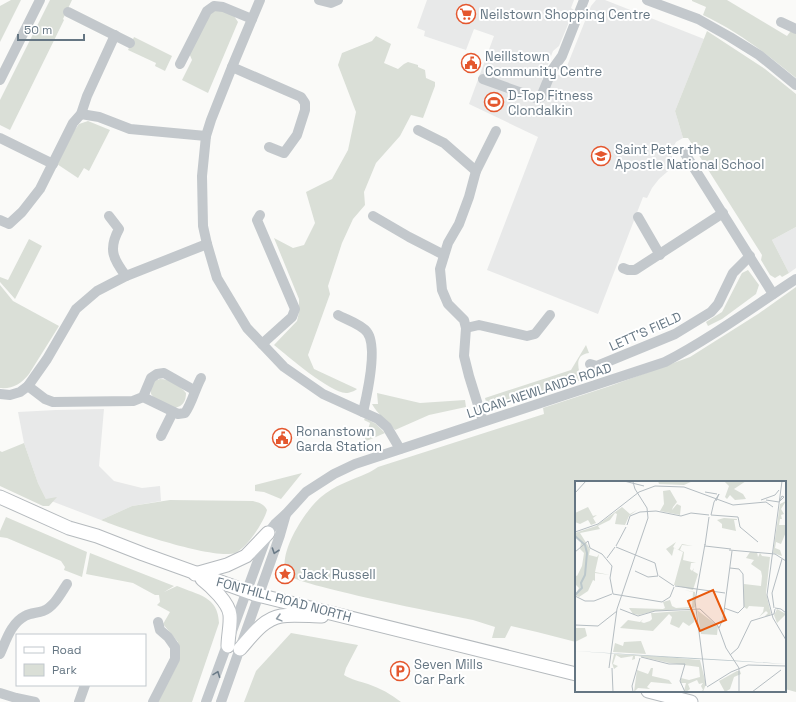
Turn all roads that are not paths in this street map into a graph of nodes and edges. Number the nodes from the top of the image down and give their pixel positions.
1 (40, 0) edge
2 (260, 0) edge
3 (319, 0) edge
4 (338, 0) edge
5 (584, 0) edge
6 (647, 0) edge
7 (68, 12) dead end
8 (252, 19) junction
9 (781, 22) dead end
10 (796, 29) edge
11 (115, 35) junction
12 (130, 43) dead end
13 (180, 64) dead end
14 (232, 67) junction
15 (483, 79) dead end
16 (0, 80) edge
17 (796, 85) edge
18 (81, 114) junction
19 (418, 130) dead end
20 (496, 131) dead end
21 (206, 136) junction
22 (0, 138) edge
23 (269, 147) dead end
24 (684, 152) dead end
25 (53, 164) junction
26 (476, 171) junction
27 (723, 213) junction
28 (260, 215) dead end
29 (109, 216) dead end
30 (373, 216) dead end
31 (638, 218) dead end
32 (0, 220) edge
33 (206, 244) junction
34 (444, 255) junction
35 (660, 255) junction
36 (750, 256) junction
37 (623, 268) dead end
38 (126, 276) junction
39 (796, 279) edge
40 (773, 294) junction
41 (338, 315) dead end
42 (550, 315) dead end
43 (466, 328) junction
44 (262, 344) junction
45 (157, 364) dead end
46 (590, 364) dead end
47 (157, 374) junction
48 (201, 378) dead end
49 (28, 386) junction
50 (194, 390) junction
51 (0, 394) edge
52 (143, 397) junction
53 (173, 412) junction
54 (363, 412) junction
55 (483, 421) junction
56 (162, 436) dead end
57 (400, 449) junction
58 (0, 497) edge
59 (286, 514) junction
60 (268, 533) junction
61 (195, 574) junction
62 (67, 584) dead end
63 (246, 591) junction
64 (259, 595) junction
65 (346, 617) junction
66 (158, 622) dead end
67 (234, 648) junction
68 (0, 654) edge
69 (575, 674) edge
70 (86, 686) edge
71 (652, 692) edge
72 (0, 693) edge
73 (16, 700) edge
74 (34, 702) edge
75 (79, 702) edge
76 (153, 702) edge
77 (206, 702) edge
78 (221, 702) edge
79 (692, 702) edge

1 - 16 street
2 - 8 street
3 - 4 street
5 - 15 street
6 - 17 street
7 - 11 street
8 - 13 street
8 - 14 street
9 - 10 street
11 - 12 street
11 - 18 street
14 - 21 street
14 - 23 street
18 - 21 street
18 - 25 street
19 - 26 street
20 - 26 street
21 - 33 street
22 - 25 street
24 - 27 street
25 - 32 street
26 - 34 street
27 - 35 street
27 - 36 street
28 - 44 street
29 - 38 street
30 - 34 street
31 - 35 street
33 - 38 street
33 - 44 street
34 - 43 street
35 - 37 street
36 - 40 street
36 - 46 street, LETT'S FIELD
38 - 49 street
39 - 40 street, LUCAN-NEWLANDS ROAD
40 - 55 street, LUCAN-NEWLANDS ROAD
41 - 54 street
42 - 43 street
43 - 55 street
44 - 54 street
45 - 47 street
47 - 50 street
47 - 52 street
48 - 50 street
49 - 51 street
49 - 52 street
50 - 53 street
52 - 53 street
53 - 56 street
54 - 57 street
55 - 57 street, LUCAN-NEWLANDS ROAD
57 - 59 street, LUCAN-NEWLANDS ROAD
58 - 61 main road, FONTHILL ROAD NORTH
59 - 60 street, LUCAN-NEWLANDS ROAD
59 -> 64 street, LUCAN-NEWLANDS ROAD
60 - 61 main road
60 - 63 street, LUCAN-NEWLANDS ROAD
61 - 63 main road, FONTHILL ROAD NORTH
61 - 67 main road
62 - 68 street
63 - 64 main road, FONTHILL ROAD NORTH
63 - 67 street, LUCAN-NEWLANDS ROAD
64 - 65 main road, FONTHILL ROAD NORTH
64 - 67 street, LUCAN-NEWLANDS ROAD
65 -> 67 main road
65 - 69 main road, FONTHILL ROAD NORTH
66 - 76 street
77 -> 67 street
67 - 78 street
70 - 75 street
71 - 79 main road
72 - 73 street
73 - 74 street

